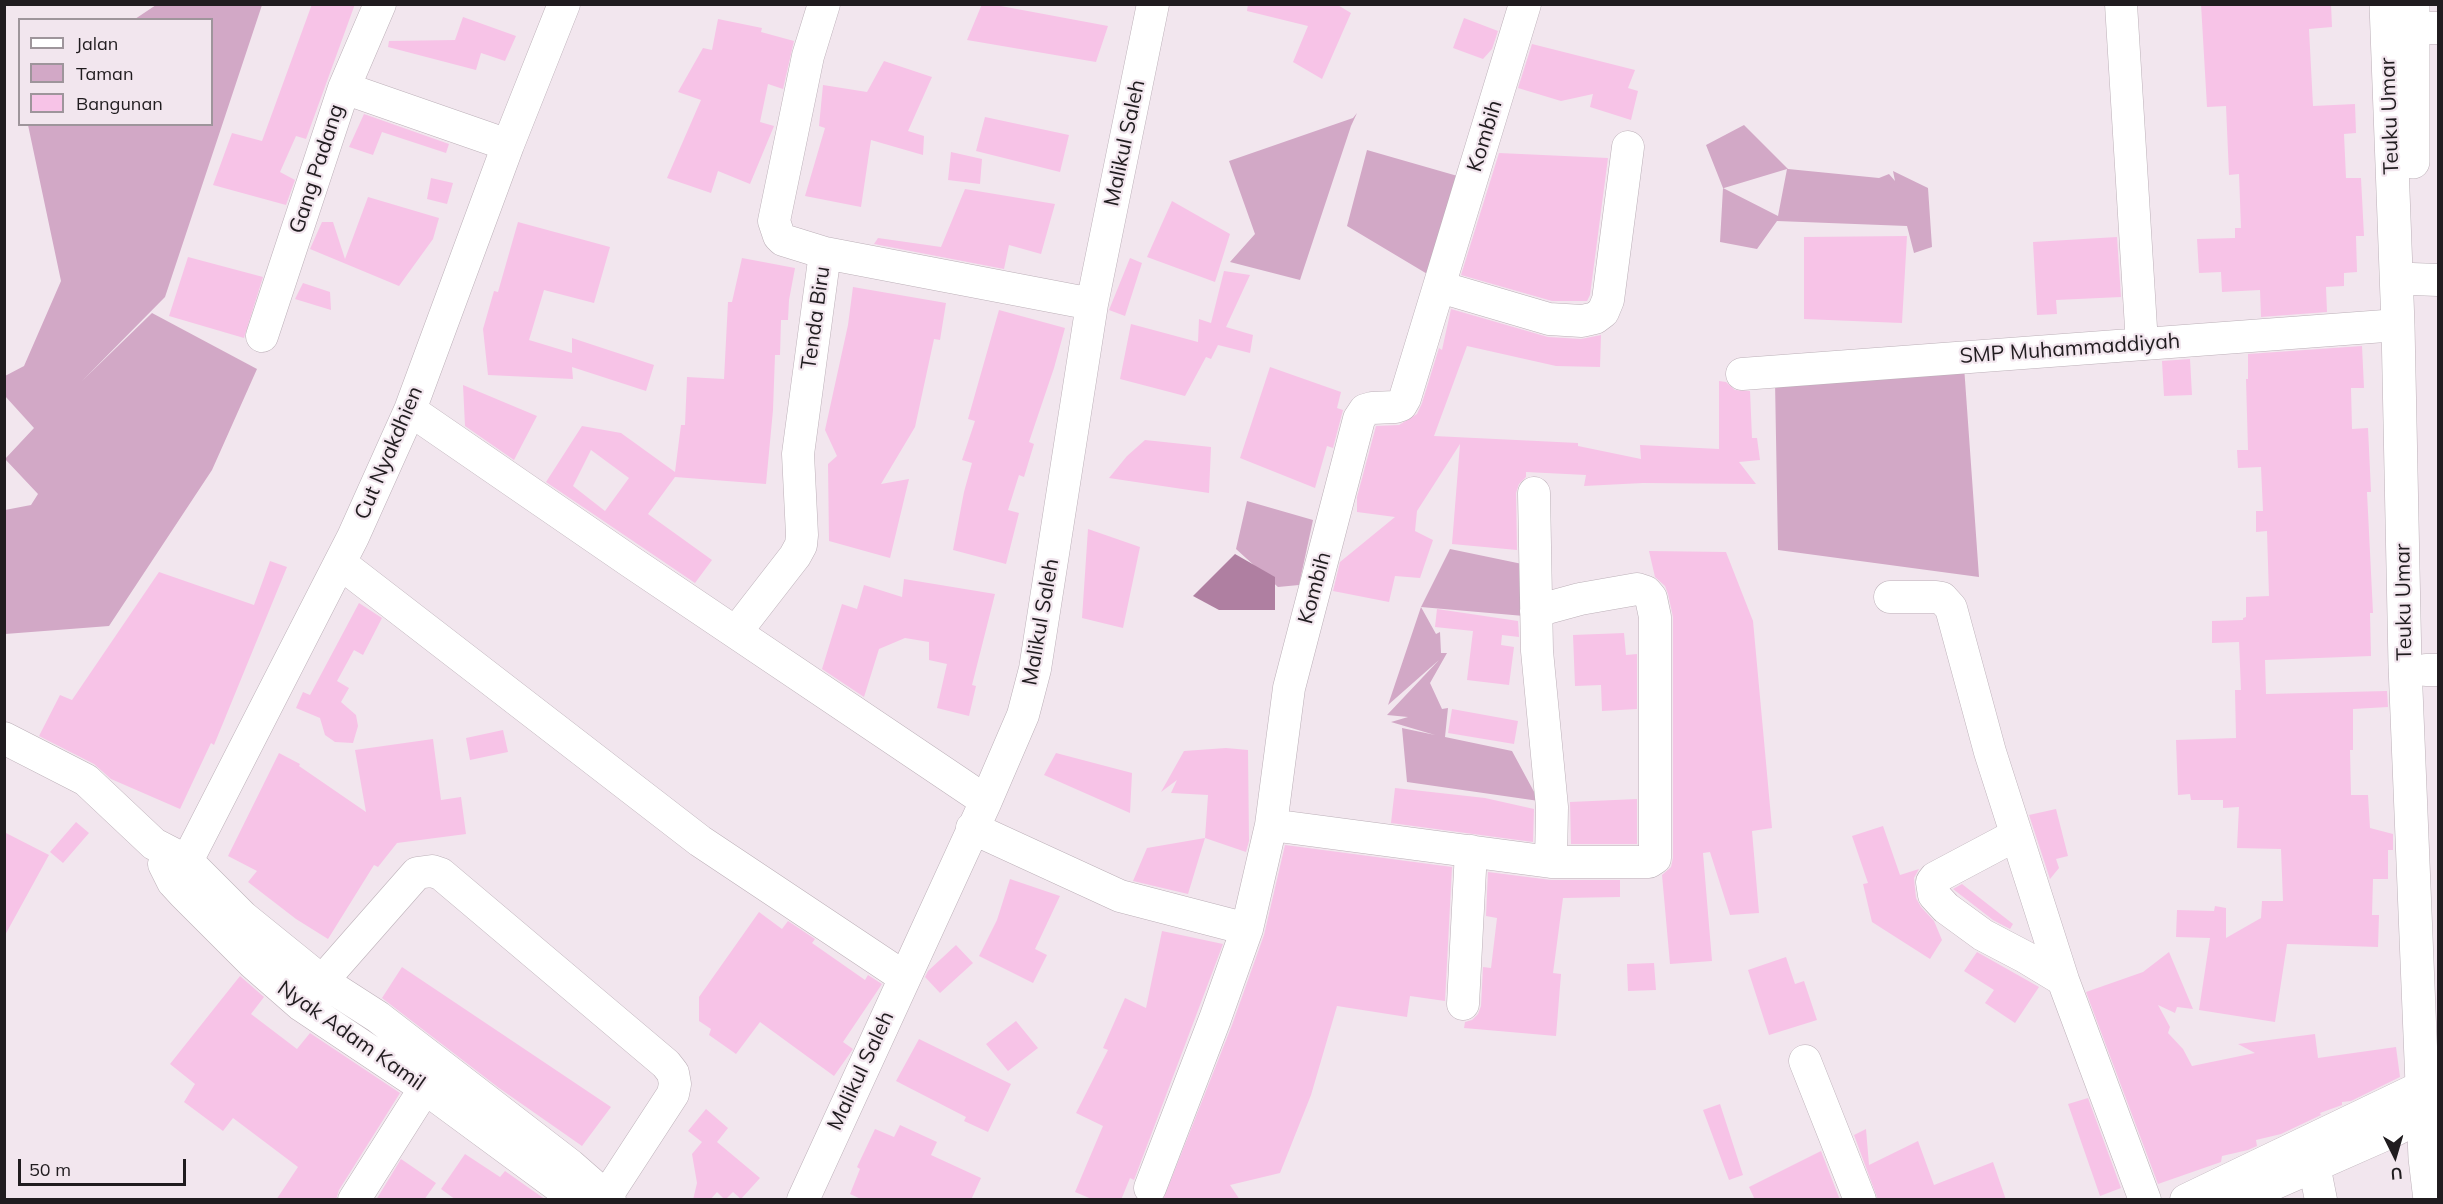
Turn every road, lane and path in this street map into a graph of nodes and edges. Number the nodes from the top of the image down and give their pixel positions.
1 (380, 4) edge
2 (564, 4) edge
3 (824, 4) edge
4 (1153, 4) edge
5 (1525, 4) edge
6 (2121, 4) edge
7 (2386, 4) edge
8 (2422, 20) edge
9 (344, 88) junction
10 (508, 146) junction
11 (1629, 147) dead end
12 (825, 253) junction
13 (2425, 279) edge
14 (1440, 288) junction
15 (1092, 304) junction
16 (2398, 325) junction
17 (262, 336) dead end
18 (2142, 344) junction
19 (1742, 374) dead end
20 (410, 410) junction
21 (1534, 493) dead end
22 (340, 563) junction
23 (1890, 597) dead end
24 (1536, 611) junction
25 (736, 632) junction
26 (2432, 670) edge
27 (4, 738) edge
28 (979, 815) junction
29 (1271, 825) junction
30 (2016, 835) junction
31 (1471, 851) junction
32 (1551, 862) junction
33 (180, 871) junction
34 (1247, 928) junction
35 (2439, 973) edge
36 (904, 977) junction
37 (2063, 980) junction
38 (322, 981) junction
39 (1462, 1004) dead end
40 (301, 1005) junction
41 (1805, 1061) dead end
42 (425, 1088) junction
43 (2431, 1097) edge
44 (2314, 1165) junction
45 (1150, 1188) dead end
46 (599, 1199) edge
47 (354, 1200) edge
48 (803, 1200) edge
49 (1860, 1200) edge
50 (2145, 1200) edge
51 (2186, 1200) edge
52 (2237, 1200) edge
53 (2320, 1200) edge
54 (2430, 1200) edge

1 - 9 street, Gang Padang
2 - 10 street, Cut Nyakdhien
3 - 12 street
4 - 15 street, Malikul Saleh
5 - 14 street, Kombih
6 - 18 street
7 - 16 highway, Teuku Umar
8 - 13 highway
9 - 10 street
9 - 17 street, Gang Padang
10 - 20 street, Cut Nyakdhien
11 - 14 street
12 - 15 street, Tenda Biru
12 - 25 street, Tenda Biru
13 - 26 highway
14 - 29 street, Kombih
15 - 28 street, Malikul Saleh
16 - 18 street, SMP Muhammaddiyah
16 - 43 highway, Teuku Umar
18 - 19 street, SMP Muhammaddiyah
20 - 22 street, Cut Nyakdhien
20 - 25 street
21 - 24 street
22 - 33 street, Cut Nyakdhien
22 - 36 street
23 - 30 street
24 - 32 street
24 - 32 street
25 - 28 street
26 - 35 highway
27 - 33 street, Nyak Adam Kamil
28 - 34 street
28 - 36 street, Malikul Saleh
29 - 31 street
29 - 34 street, Kombih
30 - 37 street
30 - 37 street
31 - 32 street
31 - 39 street
33 - 38 street
33 - 40 street, Nyak Adam Kamil
34 - 45 street, Kombih
36 - 48 street, Malikul Saleh
37 - 50 street
38 - 40 street
38 - 46 street
38 - 46 street
40 - 42 street, Nyak Adam Kamil
41 - 49 street
42 - 46 street, Nyak Adam Kamil
42 - 47 street
43 - 44 street
43 - 51 street
43 - 54 highway, Teuku Umar
44 - 52 street
44 - 53 street

